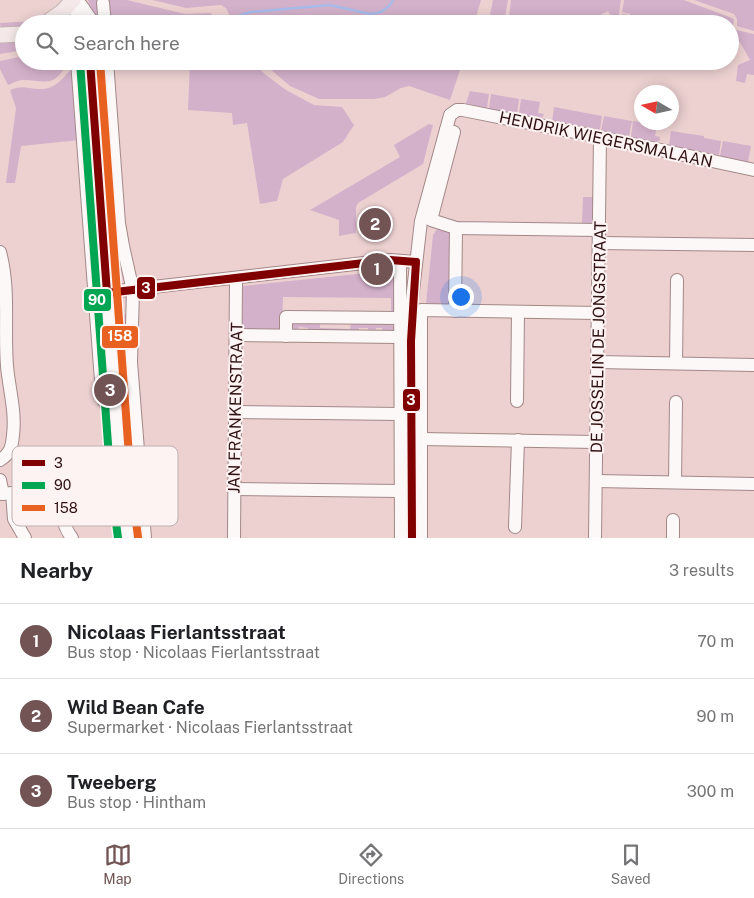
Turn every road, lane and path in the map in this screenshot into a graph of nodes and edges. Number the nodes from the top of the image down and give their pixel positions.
1 (103, 2) dead end
2 (78, 7) edge
3 (60, 15) edge
4 (104, 15) edge
5 (15, 34) edge
6 (0, 35) edge
7 (78, 70) edge
8 (91, 70) edge
9 (97, 70) edge
10 (109, 70) edge
11 (446, 130) junction
12 (600, 137) junction
13 (754, 170) edge
14 (456, 228) junction
15 (599, 230) junction
16 (599, 243) junction
17 (754, 245) edge
18 (0, 252) edge
19 (400, 260) junction
20 (416, 262) junction
21 (236, 279) junction
22 (676, 280) dead end
23 (133, 290) junction
24 (105, 293) junction
25 (455, 311) junction
26 (518, 312) junction
27 (598, 313) junction
28 (400, 318) junction
29 (236, 335) junction
30 (286, 336) junction
31 (399, 337) junction
32 (598, 362) junction
33 (676, 363) junction
34 (754, 365) edge
35 (517, 401) dead end
36 (676, 402) dead end
37 (235, 412) junction
38 (400, 414) junction
39 (421, 439) junction
40 (518, 440) junction
41 (596, 442) junction
42 (118, 446) edge
43 (121, 446) edge
44 (138, 446) edge
45 (0, 460) edge
46 (0, 480) edge
47 (596, 481) junction
48 (675, 482) junction
49 (754, 484) edge
50 (234, 489) junction
51 (400, 491) junction
52 (5, 494) edge
53 (12, 513) edge
54 (673, 520) dead end
55 (18, 526) edge
56 (64, 526) edge
57 (515, 527) dead end
58 (25, 538) edge
59 (72, 538) edge
60 (234, 538) edge
61 (401, 538) edge
62 (412, 538) edge
63 (421, 538) edge
64 (595, 538) edge
65 (673, 538) edge

1 - 4 street
2 - 3 main road
5 - 6 main road
7 - 24 street
8 - 24 street
9 - 24 street
10 - 23 street
11 - 12 street, HENDRIK WIEGERSMALAAN
11 - 14 street
11 - 20 street
12 - 13 street, HENDRIK WIEGERSMALAAN
12 - 15 street, DE JOSSELIN DE JONGSTRAAT
14 - 15 street
14 - 25 street
15 - 16 street, DE JOSSELIN DE JONGSTRAAT
16 - 17 street
16 - 27 street, DE JOSSELIN DE JONGSTRAAT
18 - 45 street
19 - 20 street
19 - 21 street
19 - 28 street
20 - 62 street
21 - 23 street
21 - 29 street, JAN FRANKENSTRAAT
22 - 33 street
23 - 24 street
23 - 44 street
24 - 42 street
24 - 43 street
25 - 26 street
25 - 39 street
26 - 27 street
26 - 35 street
27 - 32 street, DE JOSSELIN DE JONGSTRAAT
28 - 30 street
28 - 31 street
29 - 30 street
29 - 37 street, JAN FRANKENSTRAAT
30 - 31 street
31 - 38 street
32 - 33 street
32 - 41 street, DE JOSSELIN DE JONGSTRAAT
33 - 34 street
36 - 48 street
37 - 38 street
37 - 50 street, JAN FRANKENSTRAAT
38 - 51 street
39 - 40 street
39 - 63 street
40 - 41 street
40 - 57 street
41 - 47 street, DE JOSSELIN DE JONGSTRAAT
46 - 52 street
47 - 48 street
47 - 64 street, DE JOSSELIN DE JONGSTRAAT
48 - 49 street
50 - 51 street
50 - 60 street, JAN FRANKENSTRAAT
51 - 61 street
52 - 53 street
54 - 65 street
55 - 58 street
56 - 59 street

